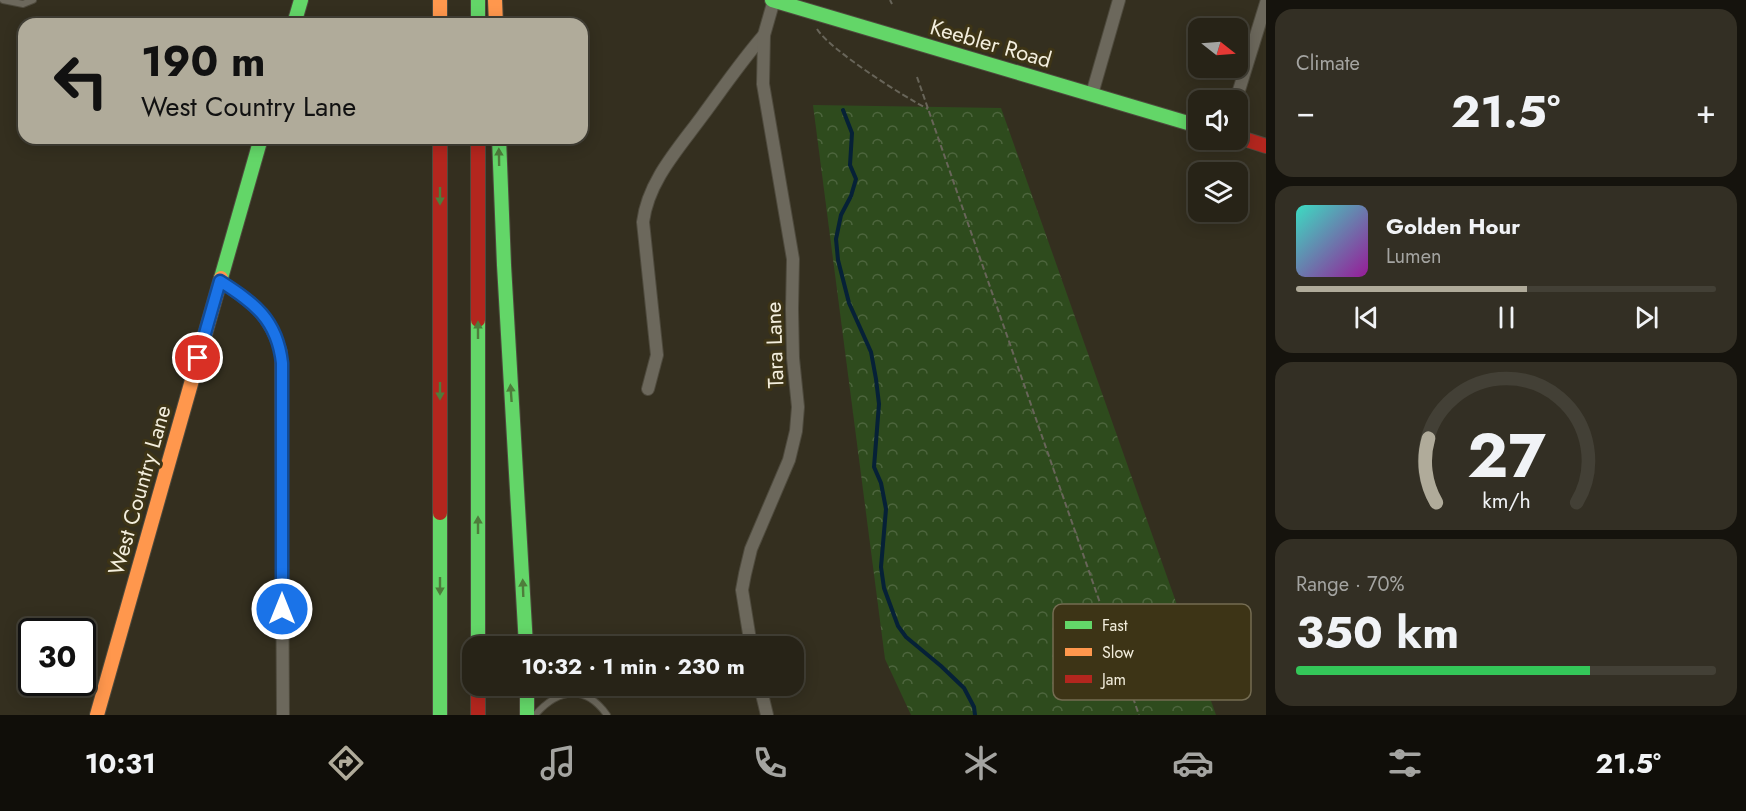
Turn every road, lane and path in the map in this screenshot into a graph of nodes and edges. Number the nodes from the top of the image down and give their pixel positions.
1 (3, 0) edge
2 (33, 0) edge
3 (301, 0) edge
4 (440, 0) edge
5 (478, 0) edge
6 (495, 0) edge
7 (773, 0) edge
8 (1119, 0) edge
9 (1266, 3) edge
10 (818, 14) junction
11 (296, 18) edge
12 (440, 18) edge
13 (478, 18) edge
14 (496, 18) edge
15 (764, 35) junction
16 (917, 77) dead end
17 (1239, 90) edge
18 (1092, 94) junction
19 (928, 110) junction
20 (1188, 123) edge
21 (1248, 140) edge
22 (259, 144) edge
23 (440, 144) edge
24 (478, 144) edge
25 (499, 144) edge
26 (1266, 146) edge
27 (220, 281) junction
28 (648, 389) dead end
29 (1099, 604) edge
30 (478, 636) edge
31 (526, 636) edge
32 (749, 636) edge
33 (478, 696) edge
34 (527, 696) edge
35 (762, 696) edge
36 (1133, 700) edge
37 (97, 715) edge
38 (282, 715) edge
39 (440, 715) edge
40 (478, 715) edge
41 (527, 715) edge
42 (535, 715) edge
43 (607, 715) edge
44 (767, 715) edge
45 (1138, 715) edge

1 - 2 lane
3 - 11 main road
4 - 12 main road
5 - 13 main road
6 - 14 main road
7 - 10 main road, Keebler Road
7 - 15 street, Tara Lane
8 - 18 street
9 - 17 street
10 - 18 main road, Keebler Road
10 - 19 path
15 - 28 street, Tara Lane
15 - 32 street, Tara Lane
16 - 19 path
18 - 20 main road, Keebler Road
19 - 29 path
21 - 26 main road
22 - 27 main road, West Country Lane
23 -> 39 main road
30 -> 24 main road
31 -> 25 main road
27 - 37 main road, West Country Lane
27 - 38 street
33 - 40 main road
34 - 41 main road
35 - 44 street
36 - 45 path
42 - 43 lane

